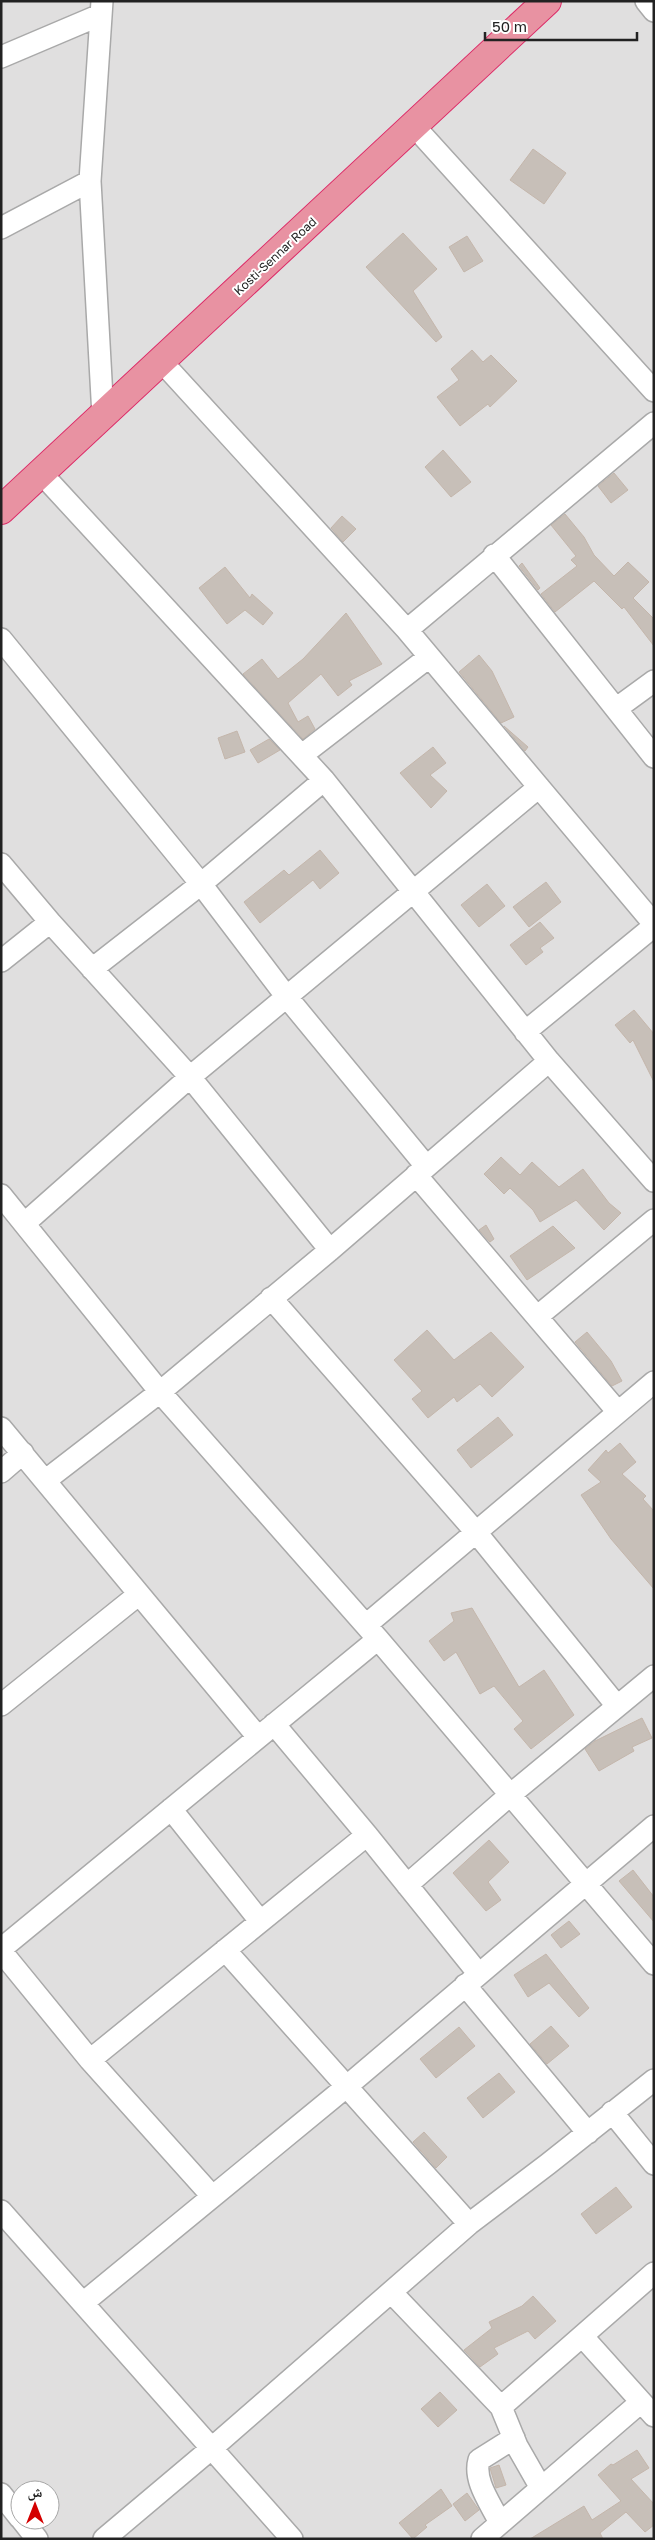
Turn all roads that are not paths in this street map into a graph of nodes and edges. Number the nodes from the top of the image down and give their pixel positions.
1 (547, 1) edge
2 (646, 1) edge
3 (101, 8) edge
4 (654, 11) edge
5 (1, 57) edge
6 (414, 126) junction
7 (90, 181) junction
8 (1, 228) edge
9 (162, 362) junction
10 (654, 391) edge
11 (103, 416) junction
12 (654, 423) edge
13 (41, 473) junction
14 (1, 510) edge
15 (494, 555) junction
16 (408, 630) junction
17 (1, 639) edge
18 (429, 657) junction
19 (654, 681) edge
20 (617, 708) junction
21 (302, 755) junction
22 (654, 757) edge
23 (324, 780) junction
24 (539, 787) junction
25 (1, 864) edge
26 (201, 884) junction
27 (412, 892) junction
28 (50, 922) junction
29 (654, 925) edge
30 (1, 961) edge
31 (92, 970) junction
32 (286, 996) junction
33 (526, 1032) junction
34 (549, 1060) junction
35 (190, 1077) junction
36 (421, 1170) junction
37 (654, 1181) edge
38 (1, 1195) edge
39 (654, 1220) edge
40 (25, 1223) junction
41 (330, 1250) junction
42 (271, 1298) junction
43 (538, 1316) junction
44 (654, 1382) edge
45 (160, 1392) junction
46 (618, 1412) junction
47 (1, 1428) edge
48 (23, 1453) junction
49 (1, 1472) edge
50 (46, 1480) junction
51 (475, 1531) junction
52 (138, 1595) junction
53 (372, 1632) junction
54 (654, 1676) edge
55 (1, 1705) edge
56 (617, 1706) junction
57 (266, 1731) junction
58 (510, 1795) junction
59 (171, 1809) junction
60 (654, 1826) edge
61 (368, 1835) junction
62 (586, 1884) junction
63 (408, 1885) junction
64 (260, 1921) junction
65 (1, 1950) edge
66 (225, 1950) junction
67 (654, 1964) edge
68 (472, 1979) junction
69 (90, 2060) junction
70 (654, 2080) edge
71 (346, 2087) junction
72 (612, 2112) junction
73 (588, 2133) junction
74 (654, 2164) edge
75 (212, 2196) junction
76 (1, 2211) edge
77 (469, 2224) junction
78 (654, 2273) edge
79 (391, 2292) junction
80 (83, 2303) junction
81 (583, 2337) junction
82 (501, 2407) junction
83 (647, 2409) edge
84 (514, 2438) junction
85 (212, 2448) junction
86 (541, 2488) junction
87 (1, 2494) edge
88 (10, 2505) edge
89 (500, 2523) junction
90 (104, 2539) edge
91 (292, 2539) edge
92 (482, 2539) edge

1 - 6 highway, Kosti-Sennar Road
2 - 4 street
3 - 5 street
3 - 7 street
6 - 9 highway, Kosti-Sennar Road
6 - 10 street
7 - 8 street
7 - 11 street
9 - 11 highway, Kosti-Sennar Road
9 - 16 street
11 - 13 highway, Kosti-Sennar Road
12 - 15 street
13 - 14 highway, Kosti-Sennar Road
13 - 21 street
15 - 16 street
15 - 20 street
16 - 18 street
17 - 26 street
18 - 21 street
18 - 24 street
19 - 20 street
20 - 22 street
21 - 23 street
23 - 26 street
23 - 27 street
24 - 27 street
24 - 29 street
25 - 28 street
26 - 31 street
26 - 32 street
27 - 32 street
27 - 33 street
28 - 30 street
28 - 31 street
29 - 33 street
31 - 35 street
32 - 35 street
32 - 36 street
33 - 34 street
34 - 36 street
34 - 37 street
35 - 40 street
35 - 41 street
36 - 41 street
36 - 43 street
38 - 40 street
39 - 43 street
40 - 45 street
41 - 42 street
42 - 45 street
42 - 51 street
43 - 46 street
44 - 46 street
45 - 50 street
45 - 53 street
46 - 51 street
47 - 48 street
48 - 49 street
48 - 50 street
50 - 52 street
51 - 53 street
51 - 56 street
52 - 55 street
52 - 57 street
53 - 57 street
53 - 58 street
54 - 56 street
56 - 58 street
57 - 59 street
57 - 61 street
58 - 62 street
58 - 63 street
59 - 64 street
59 - 65 street
60 - 62 street
61 - 63 street
61 - 64 street
62 - 67 street
62 - 68 street
63 - 68 street
64 - 66 street
65 - 69 street
66 - 69 street
66 - 71 street
68 - 71 street
68 - 73 street
69 - 75 street
70 - 72 street
71 - 75 street
71 - 77 street
72 - 73 street
72 - 74 street
73 - 77 street
75 - 80 street
76 - 80 street
77 - 79 street
78 - 81 street
79 - 82 street
79 - 85 street
80 - 85 street
81 - 82 street
81 - 83 street
82 - 84 street
83 - 86 street
84 - 86 street
84 - 89 street
85 - 90 street
85 - 91 street
86 - 89 street
87 - 88 street
89 - 92 street

